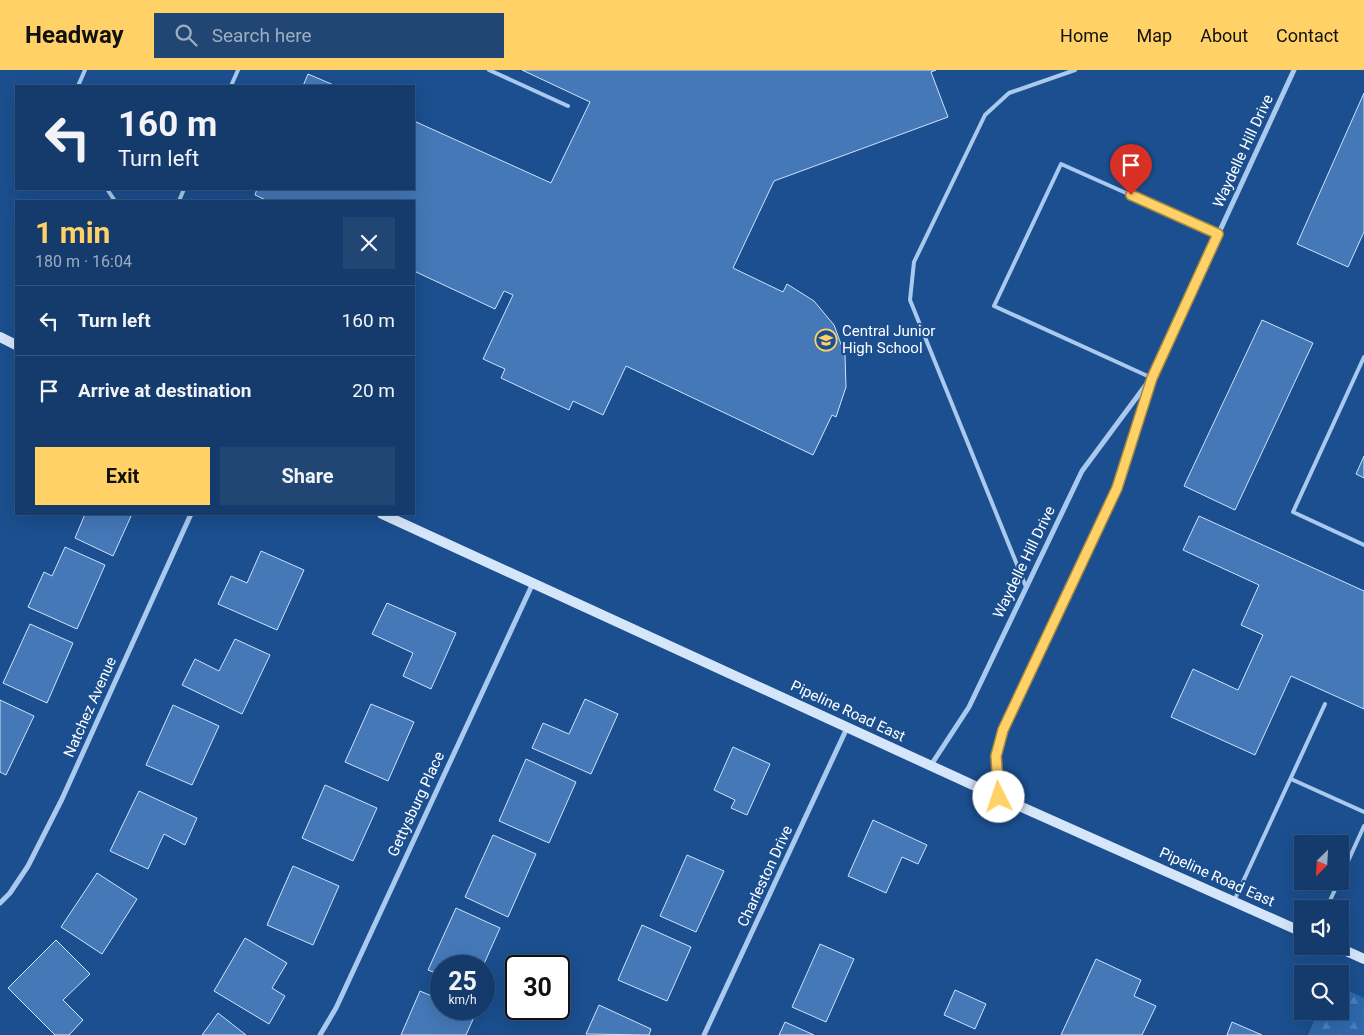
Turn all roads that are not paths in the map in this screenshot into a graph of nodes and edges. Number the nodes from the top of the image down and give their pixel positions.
1 (85, 70) edge
2 (238, 70) edge
3 (490, 70) edge
4 (1075, 70) edge
5 (1294, 70) edge
6 (78, 85) edge
7 (231, 85) edge
8 (568, 106) dead end
9 (1218, 234) junction
10 (0, 337) edge
11 (15, 344) edge
12 (1364, 357) edge
13 (1152, 378) junction
14 (191, 515) edge
15 (384, 515) edge
16 (1364, 545) edge
17 (533, 583) junction
18 (1026, 587) junction
19 (1324, 704) dead end
20 (848, 727) junction
21 (931, 765) junction
22 (1291, 779) junction
23 (999, 797) junction
24 (1364, 812) edge
25 (1364, 826) edge
26 (1349, 858) edge
27 (1234, 901) junction
28 (0, 903) edge
29 (1294, 928) edge
30 (1349, 952) edge
31 (1364, 959) edge
32 (320, 1035) edge
33 (704, 1035) edge

1 - 6 lane
2 - 7 lane
3 - 8 lane
4 - 18 lane
5 - 9 street, Waydelle Hill Drive
9 - 13 street, Waydelle Hill Drive
9 - 13 lane
10 - 11 main road
12 - 16 lane
13 - 18 street, Waydelle Hill Drive
13 - 23 street, Waydelle Hill Drive
14 - 28 street, Natchez Avenue
15 - 17 main road, Pipeline Road East
17 - 20 main road, Pipeline Road East
17 - 32 street, Gettysburg Place
18 - 21 street, Waydelle Hill Drive
19 - 22 lane
20 - 21 main road, Pipeline Road East
20 - 33 street, Charleston Drive
21 - 23 main road, Pipeline Road East
22 - 24 lane
22 - 27 lane
23 - 27 main road, Pipeline Road East
25 - 26 lane
27 - 29 main road, Pipeline Road East
30 - 31 main road

